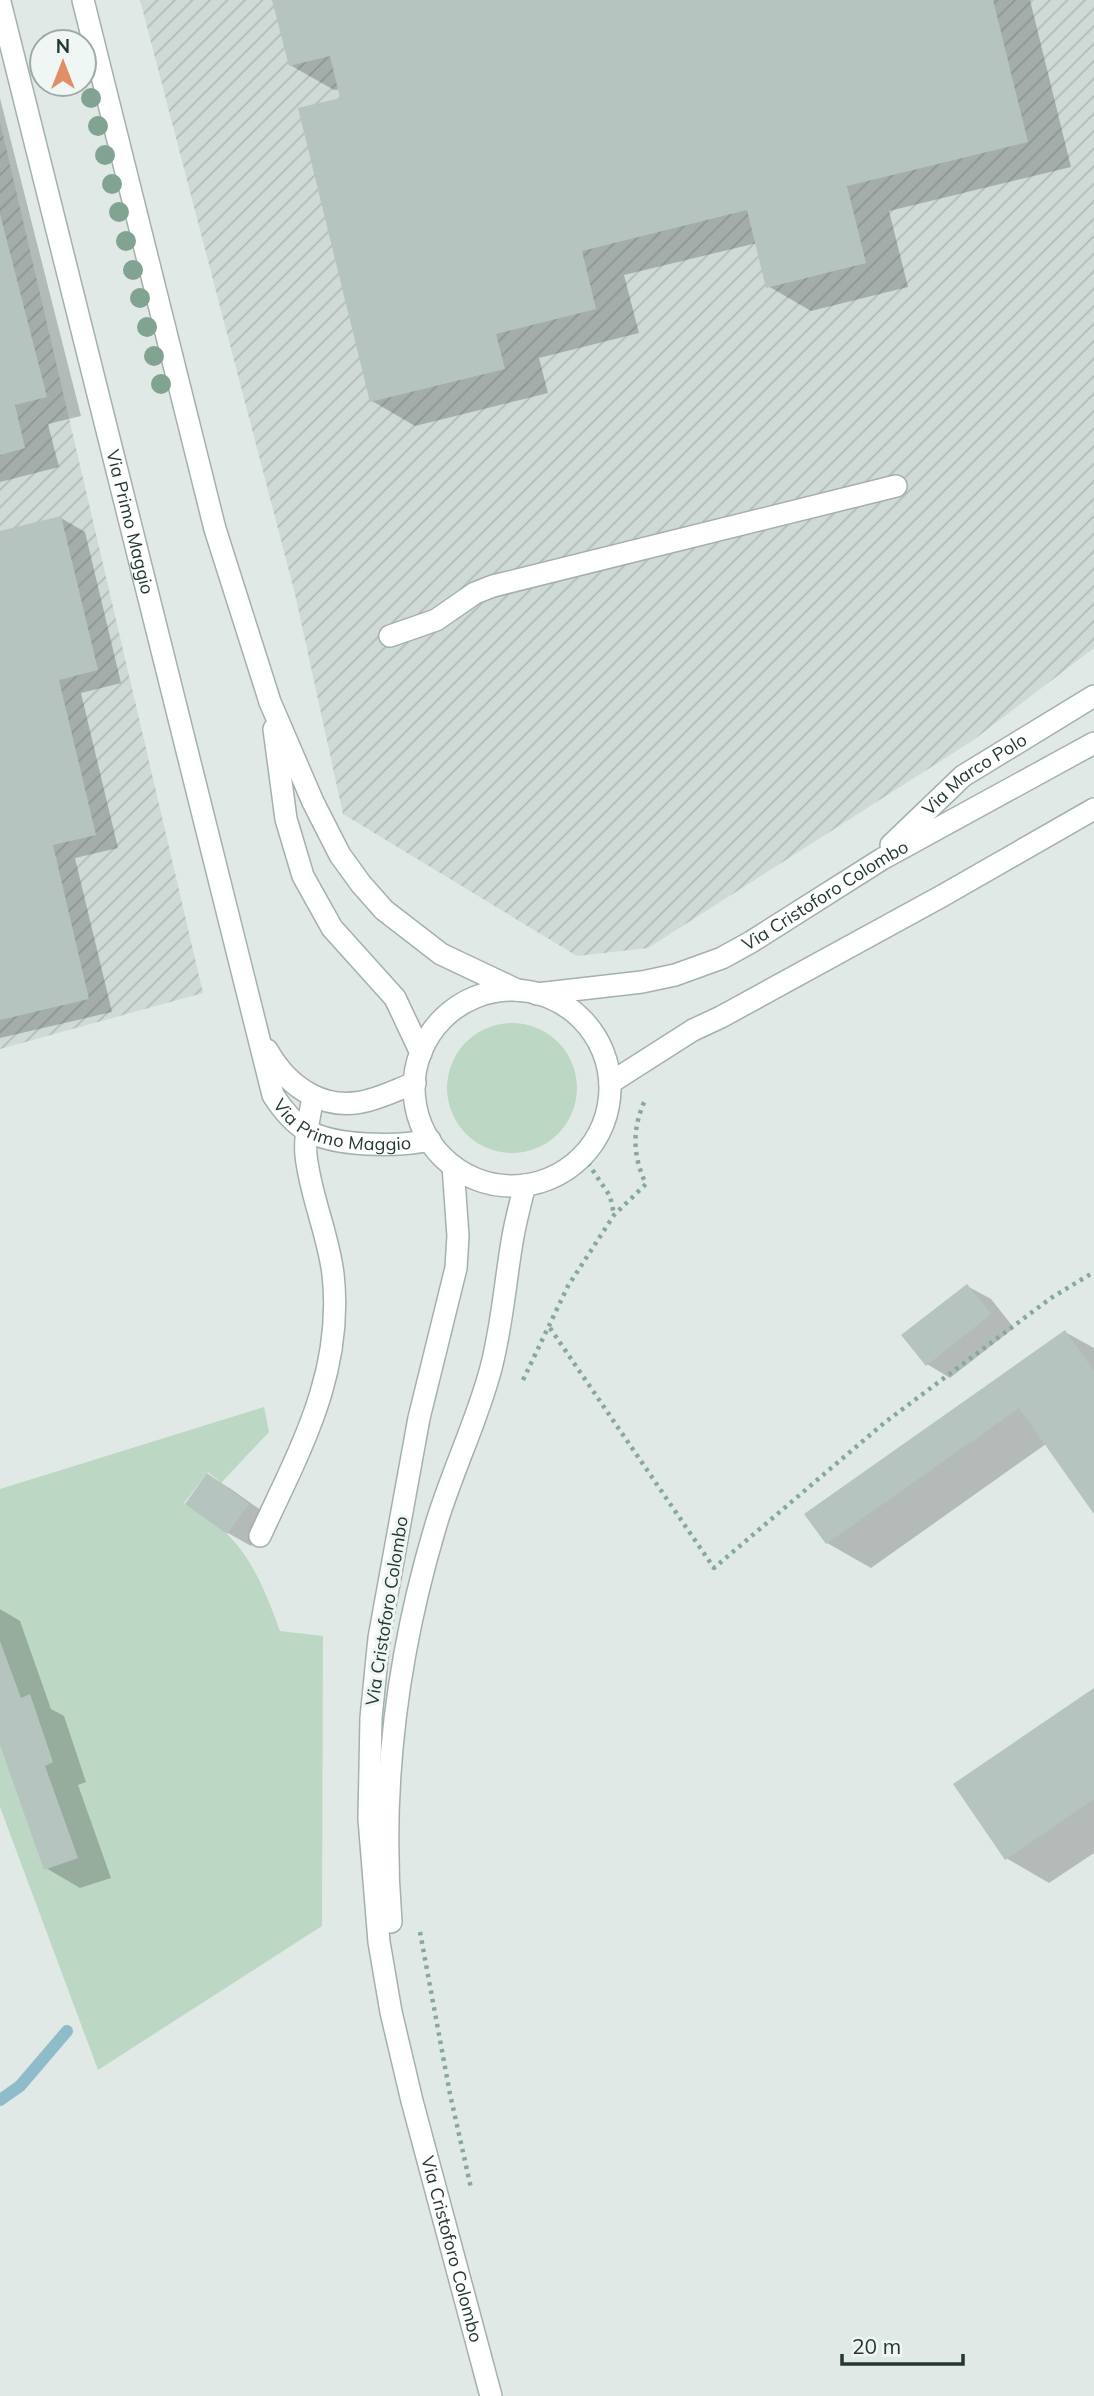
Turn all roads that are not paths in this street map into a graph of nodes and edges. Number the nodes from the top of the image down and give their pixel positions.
1 (83, 0) edge
2 (0, 2) edge
3 (896, 486) dead end
4 (390, 636) dead end
5 (1094, 696) edge
6 (270, 702) junction
7 (1094, 743) edge
8 (1094, 809) edge
9 (868, 867) junction
10 (527, 992) junction
11 (262, 1041) junction
12 (421, 1053) junction
13 (415, 1083) junction
14 (611, 1083) junction
15 (313, 1097) junction
16 (307, 1131) junction
17 (429, 1140) junction
18 (453, 1166) junction
19 (525, 1185) junction
20 (260, 1535) dead end
21 (412, 2101) junction
22 (491, 2396) edge

1 - 6 street
2 - 11 street, Via Primo Maggio
3 - 4 street
5 - 9 street, Via Marco Polo
6 - 10 street
6 - 12 street
7 - 9 street, Via Cristoforo Colombo
8 - 14 street
9 - 10 street, Via Cristoforo Colombo
10 - 12 street, Via Cristoforo Colombo
10 - 14 street, Via Cristoforo Colombo
11 - 15 street, Via Primo Maggio
11 - 16 street, Via Primo Maggio
12 - 13 street, Via Cristoforo Colombo
13 - 15 street, Via Primo Maggio
13 - 17 street, Via Cristoforo Colombo
14 - 19 street, Via Cristoforo Colombo
15 - 16 street
16 - 17 street, Via Primo Maggio
16 - 20 street
17 - 18 street, Via Cristoforo Colombo
18 - 19 street, Via Cristoforo Colombo
18 - 21 street, Via Cristoforo Colombo
19 - 21 street, Via Cristoforo Colombo
21 - 22 street, Via Cristoforo Colombo

